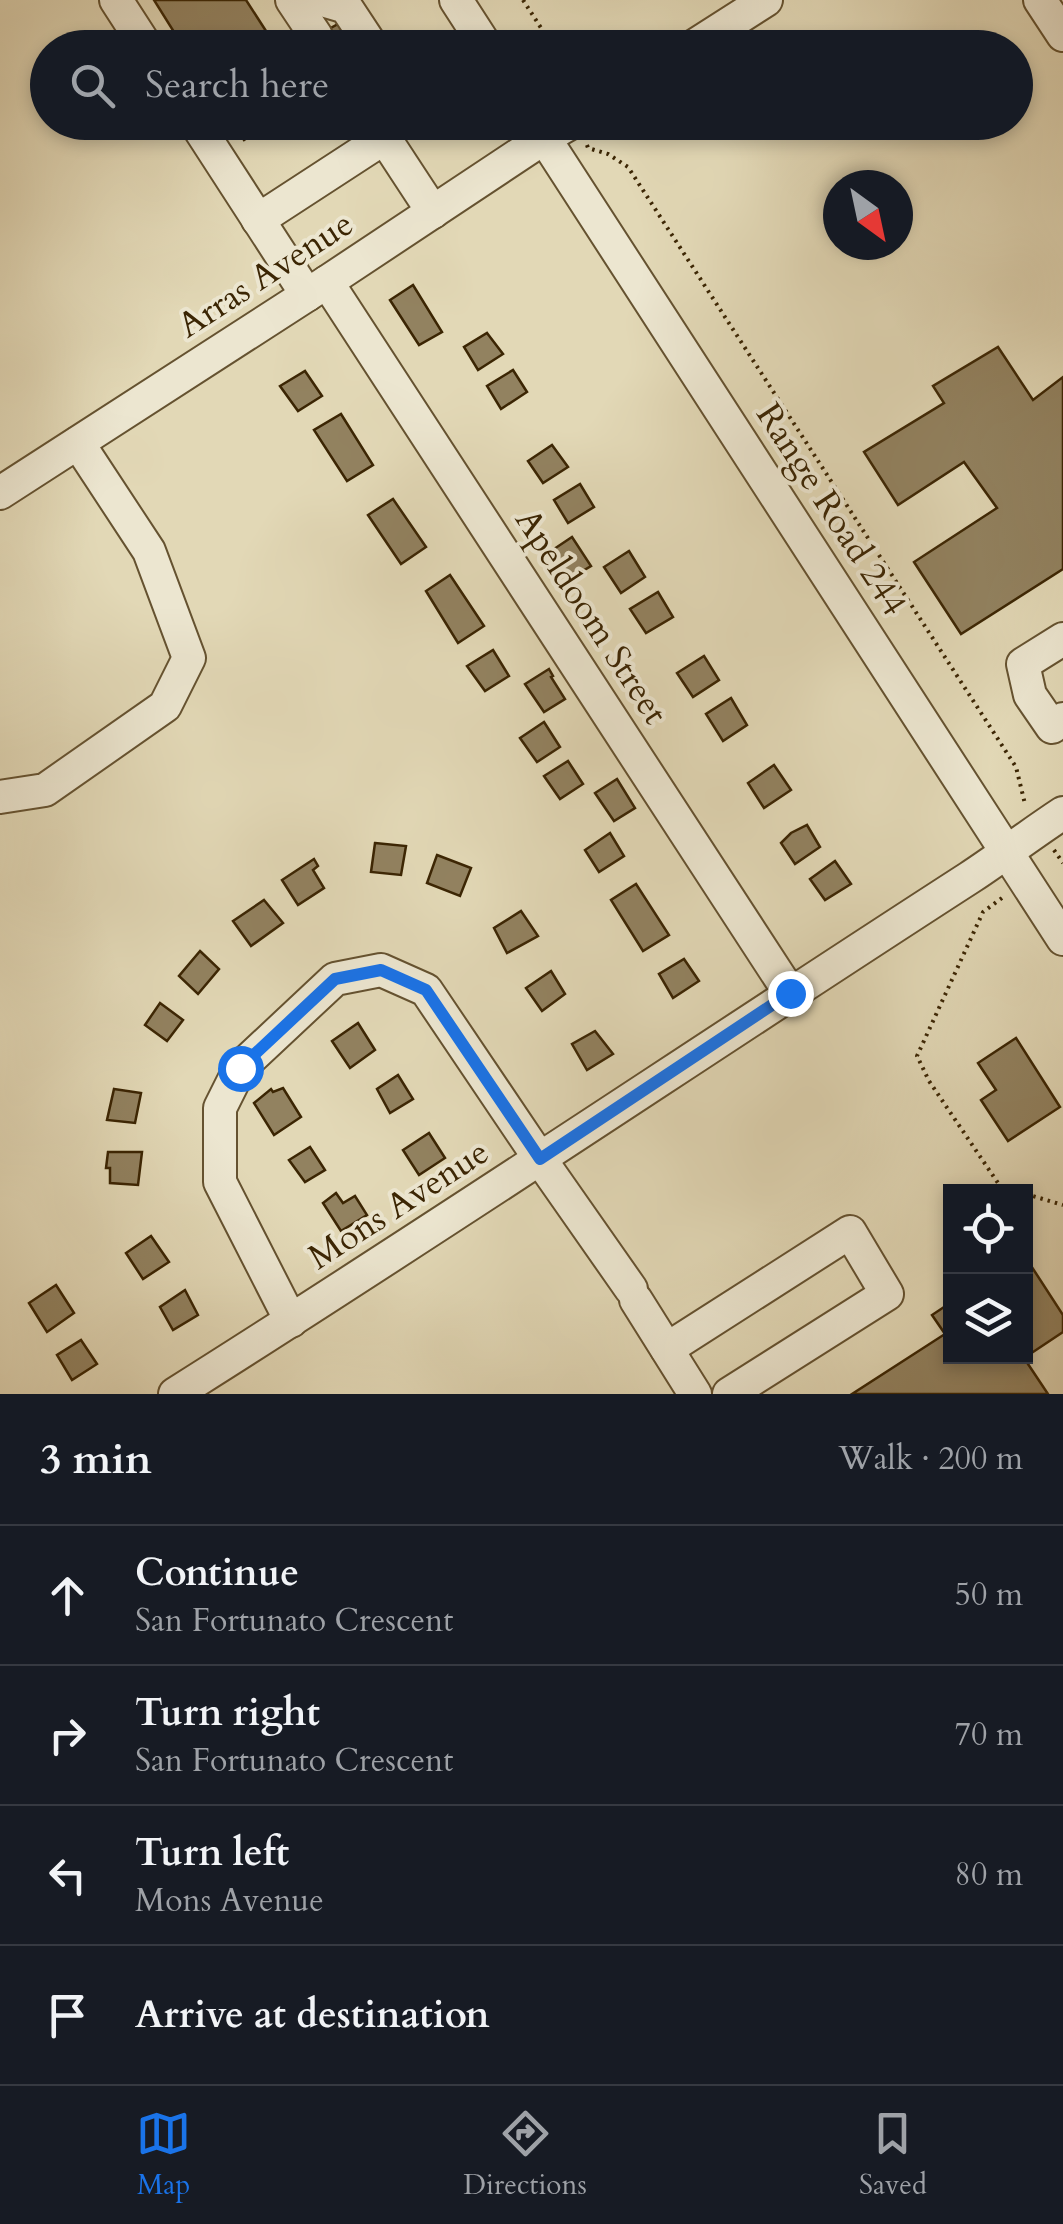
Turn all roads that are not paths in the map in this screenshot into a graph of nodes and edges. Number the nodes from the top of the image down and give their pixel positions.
1 (116, 0) edge
2 (456, 0) edge
3 (766, 0) edge
4 (1040, 0) edge
5 (307, 21) edge
6 (135, 30) edge
7 (361, 30) edge
8 (475, 30) edge
9 (719, 30) edge
10 (1063, 34) edge
11 (207, 140) edge
12 (366, 140) edge
13 (386, 140) edge
14 (543, 140) edge
15 (564, 140) edge
16 (433, 212) junction
17 (258, 220) junction
18 (317, 288) junction
19 (78, 443) junction
20 (0, 492) edge
21 (1063, 639) edge
22 (1063, 719) edge
23 (0, 798) edge
24 (1052, 820) edge
25 (1007, 854) junction
26 (1063, 939) edge
27 (790, 993) junction
28 (540, 1159) junction
29 (290, 1321) junction
30 (667, 1349) junction
31 (175, 1394) edge
32 (695, 1394) edge
33 (729, 1394) edge

1 - 6 street
2 - 8 street
3 - 9 street
4 - 10 street
5 - 7 street
11 - 17 street, Apeldoom Street
12 - 17 street
13 - 16 street
14 - 16 street, Arras Avenue
15 - 25 street, Range Road 244
16 - 18 street, Arras Avenue
17 - 18 street, Apeldoom Street
18 - 19 street, Arras Avenue
18 - 27 street, Apeldoom Street
19 - 20 street, Arras Avenue
19 - 23 street
21 - 22 street
24 - 25 street, Mons Avenue
25 - 26 street, Range Road 244
25 - 27 street, Mons Avenue
27 - 28 street, Mons Avenue
28 - 29 street, Mons Avenue
28 - 29 street
28 - 30 street
29 - 31 street, Mons Avenue
30 - 32 street
30 - 33 street

